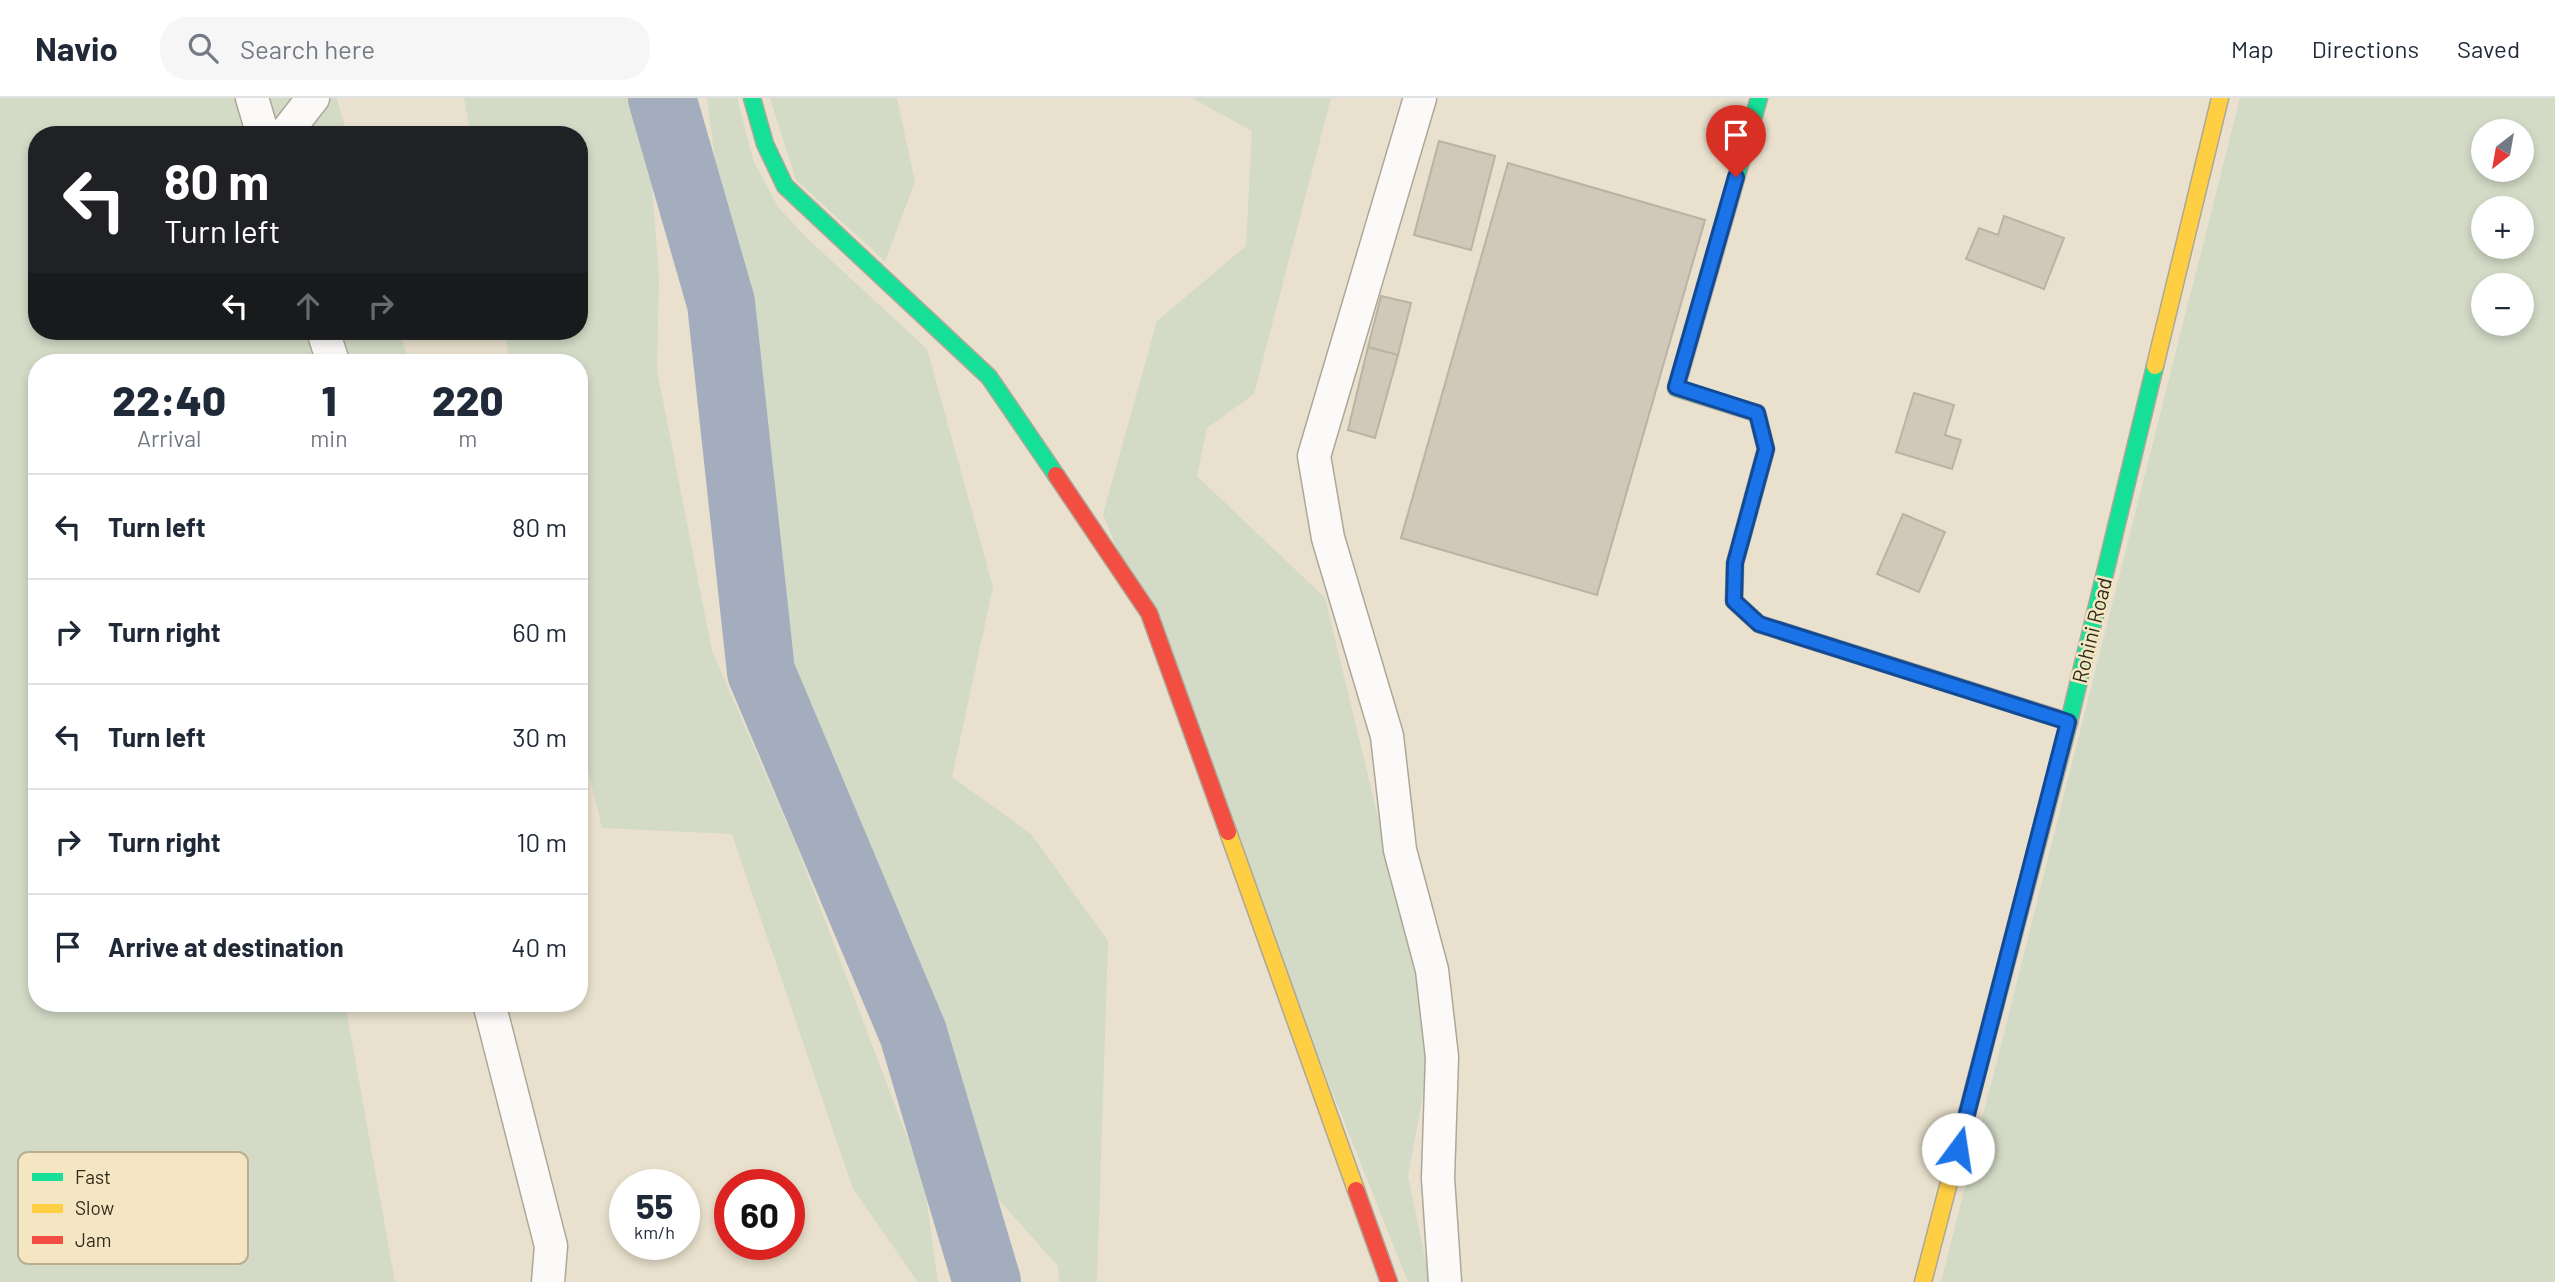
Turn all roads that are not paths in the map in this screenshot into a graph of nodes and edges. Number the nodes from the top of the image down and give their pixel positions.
1 (252, 98) edge
2 (313, 98) edge
3 (752, 98) edge
4 (1420, 98) edge
5 (1759, 98) edge
6 (2220, 98) edge
7 (260, 126) edge
8 (291, 126) edge
9 (2068, 722) junction
10 (491, 1012) edge
11 (548, 1282) edge
12 (1389, 1282) edge
13 (1445, 1282) edge
14 (1923, 1282) edge

1 - 7 street
2 - 8 street
3 - 12 street
4 - 13 street
5 - 9 street
6 - 9 street, Rohini Road
9 - 14 street, Rohini Road
10 - 11 street

